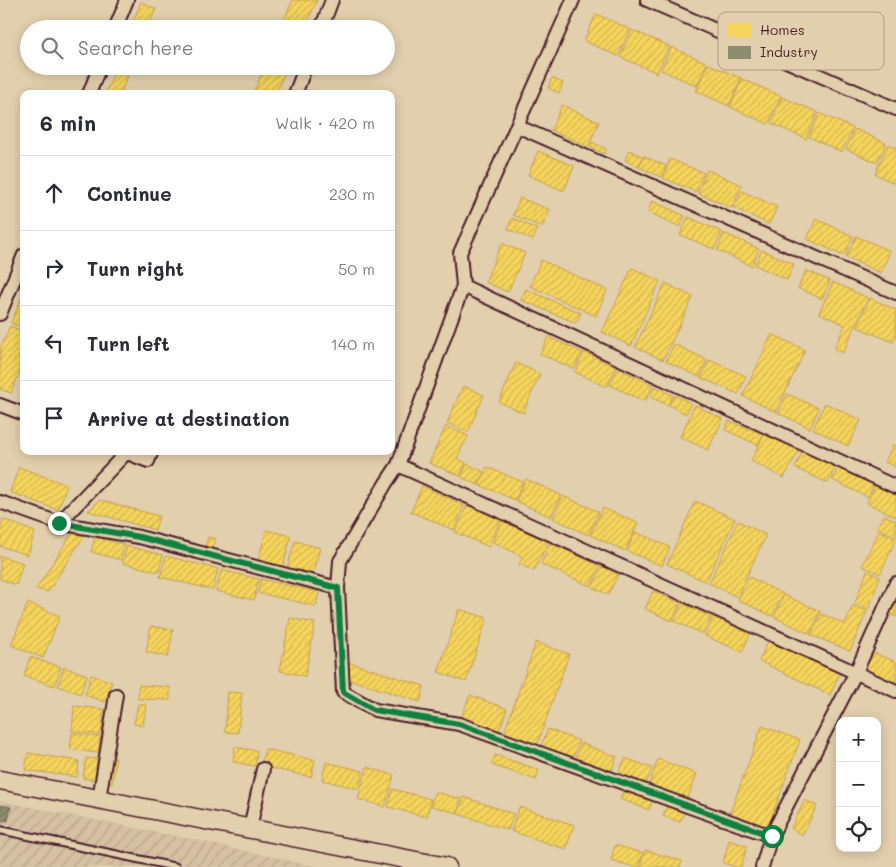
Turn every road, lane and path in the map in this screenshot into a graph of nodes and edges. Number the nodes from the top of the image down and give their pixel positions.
1 (127, 0) edge
2 (332, 0) edge
3 (573, 0) edge
4 (647, 0) edge
5 (119, 20) edge
6 (324, 20) edge
7 (718, 31) edge
8 (807, 70) edge
9 (96, 75) edge
10 (302, 75) edge
11 (91, 90) edge
12 (297, 90) edge
13 (896, 109) edge
14 (516, 126) junction
15 (20, 266) edge
16 (462, 286) junction
17 (896, 293) edge
18 (0, 314) edge
19 (0, 405) edge
20 (20, 412) edge
21 (121, 455) edge
22 (132, 455) edge
23 (150, 455) edge
24 (398, 465) junction
25 (896, 486) edge
26 (0, 502) edge
27 (59, 523) junction
28 (896, 583) edge
29 (338, 588) junction
30 (856, 672) junction
31 (896, 691) edge
32 (116, 695) dead end
33 (263, 769) dead end
34 (0, 780) edge
35 (99, 799) junction
36 (250, 828) junction
37 (0, 830) edge
38 (772, 836) junction
39 (176, 867) edge
40 (447, 867) edge
41 (762, 867) edge

1 - 5 street
2 - 6 street
3 - 14 street
4 - 7 street
8 - 13 street
9 - 11 street
10 - 12 street
14 - 16 street
14 - 17 street
15 - 18 street
16 - 24 street
16 - 25 street
19 - 20 street
21 - 27 street
22 - 23 street
24 - 29 street
24 - 30 street
26 - 27 street
27 - 29 street
28 - 30 street
29 - 38 street
30 - 31 street
30 - 38 street
32 - 35 street
33 - 36 street
34 - 35 main road
35 - 36 main road
36 - 40 main road
37 - 39 lane
38 - 41 street

